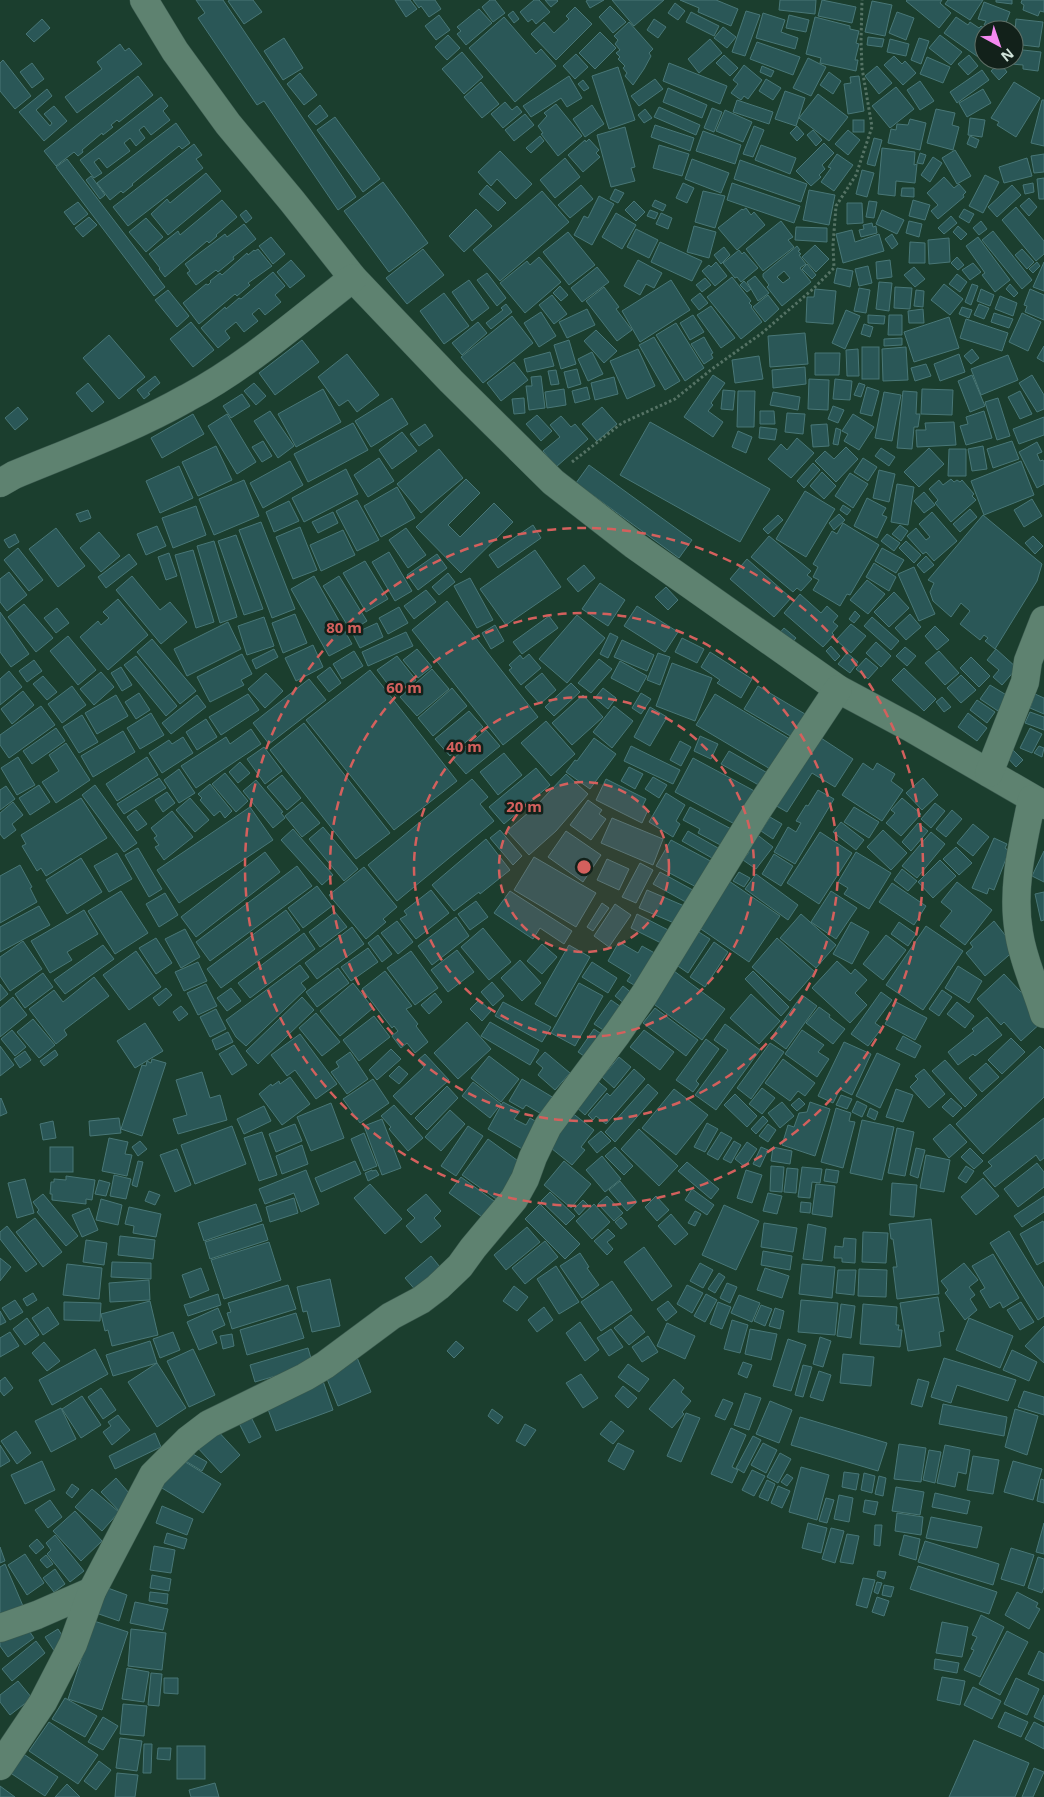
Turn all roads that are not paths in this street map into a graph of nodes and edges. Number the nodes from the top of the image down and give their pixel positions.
1 (144, 0) edge
2 (353, 278) junction
3 (0, 483) edge
4 (1044, 620) edge
5 (838, 688) junction
6 (989, 773) junction
7 (1038, 802) edge
8 (1044, 1014) edge
9 (92, 1592) junction
10 (0, 1628) edge
11 (0, 1766) edge

1 - 2 street
2 - 3 street
2 - 5 street
4 - 6 street
5 - 6 street
5 - 9 street
6 - 7 street
7 - 8 street
9 - 10 street
9 - 11 street

